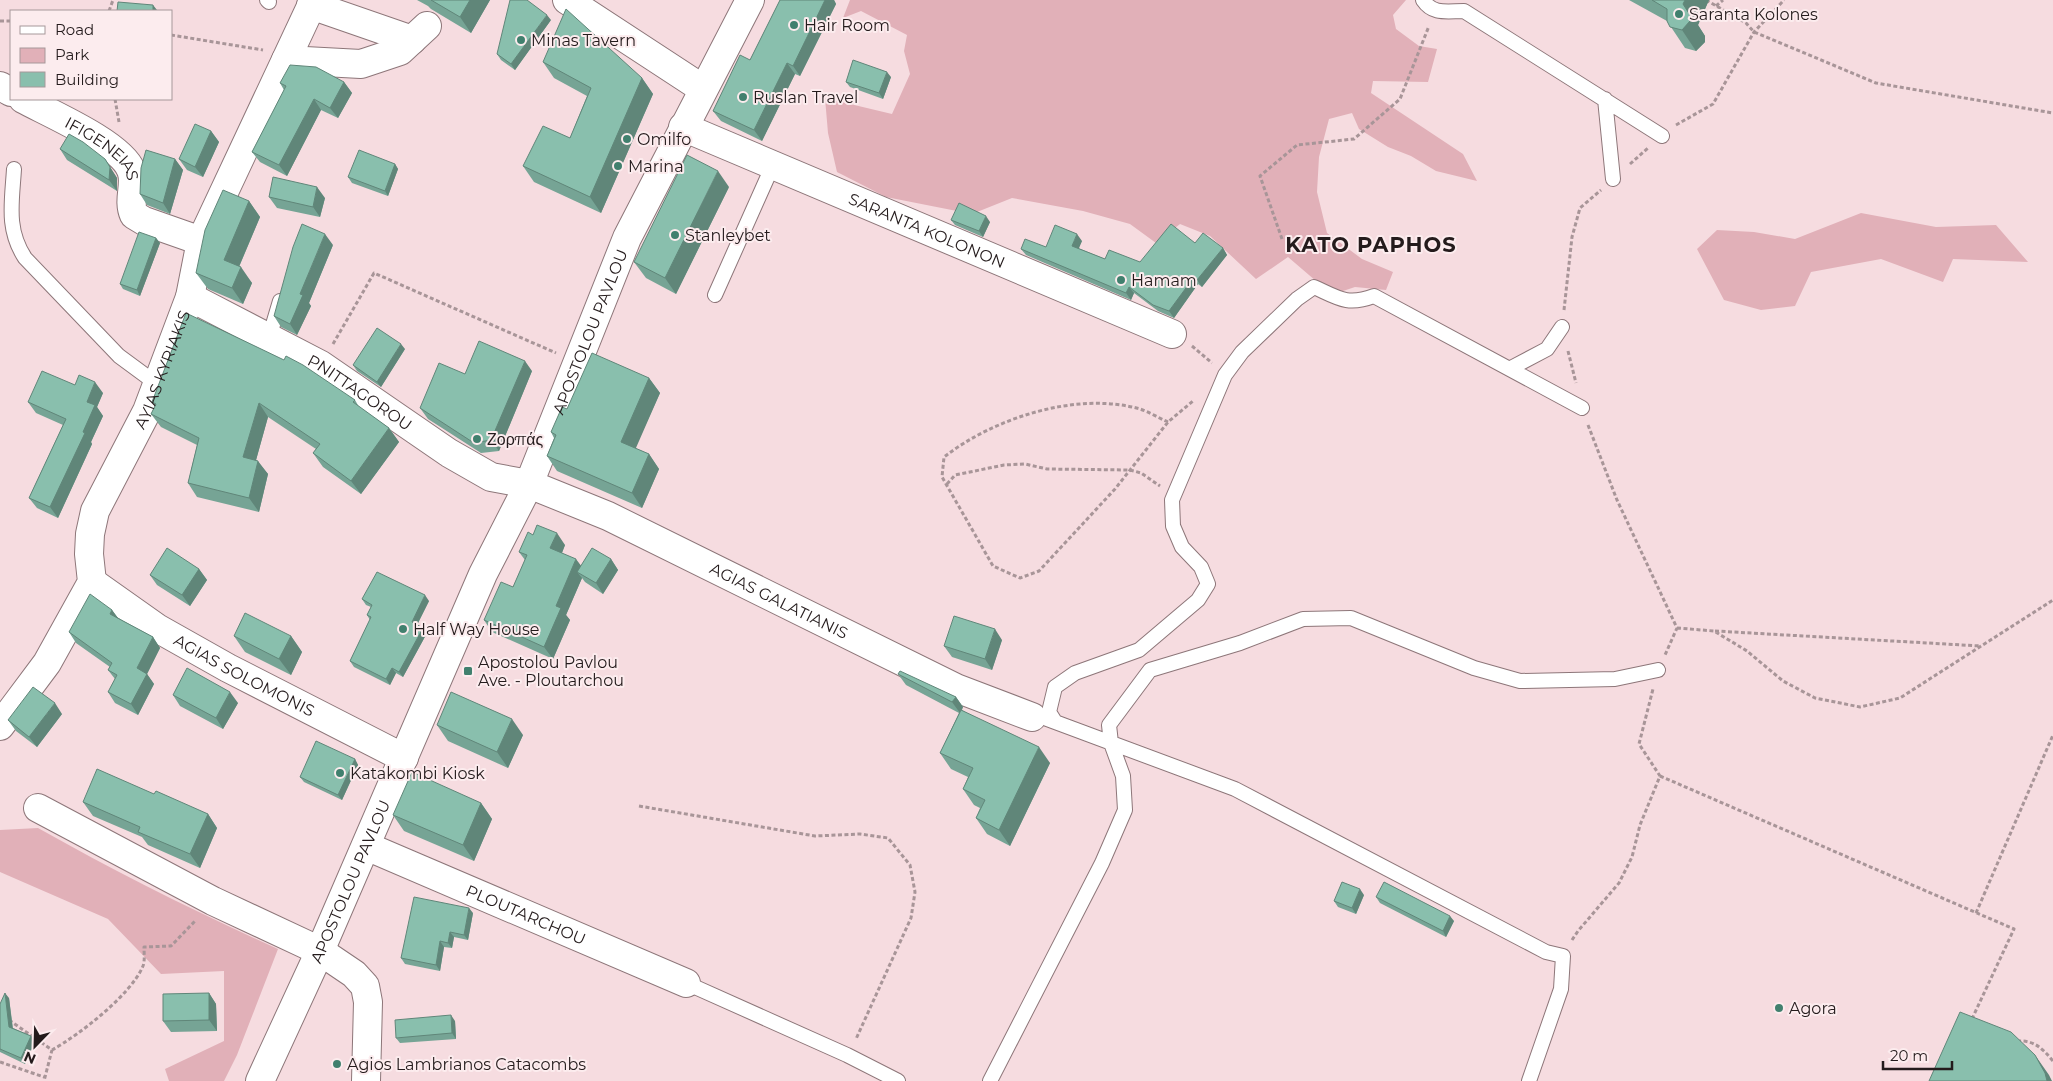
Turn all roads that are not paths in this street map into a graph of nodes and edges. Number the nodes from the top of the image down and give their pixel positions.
1 (567, 0) edge
2 (750, 0) edge
3 (1423, 0) edge
4 (312, 3) edge
5 (287, 57) junction
6 (703, 89) junction
7 (1605, 99) junction
8 (25, 100) edge
9 (683, 127) junction
10 (1662, 136) road end
11 (773, 165) junction
12 (14, 169) dead end
13 (1613, 179) road end
14 (202, 241) junction
15 (285, 286) edge
16 (715, 295) dead end
17 (190, 296) junction
18 (1562, 327) road end
19 (1172, 334) road end
20 (269, 338) junction
21 (1511, 368) junction
22 (158, 384) junction
23 (1582, 408) road end
24 (528, 484) junction
25 (92, 582) junction
26 (1658, 670) road end
27 (1043, 719) junction
28 (0, 726) edge
29 (1111, 742) junction
30 (404, 758) junction
31 (38, 808) dead end
32 (366, 846) junction
33 (320, 951) junction
34 (686, 982) joint
35 (260, 1081) edge
36 (366, 1081) edge
37 (898, 1081) edge
38 (990, 1081) edge
39 (1529, 1081) edge

1 - 6 street
2 - 6 street, APOSTOLOU PAVLOU
3 - 7 lane
4 - 5 street, AYIAS KYRIAKIS
4 - 5 street
5 - 14 street, AYIAS KYRIAKIS
6 - 9 street, APOSTOLOU PAVLOU
7 - 10 lane
7 - 13 lane
8 - 14 street, IFIGENEIAS
9 - 11 street, SARANTA KOLONON
9 - 24 street, APOSTOLOU PAVLOU
11 - 16 lane
11 - 19 street, SARANTA KOLONON
12 - 22 lane
14 - 17 street, AYIAS KYRIAKIS
15 - 20 lane
17 - 20 street, PNITTAGOROU
17 - 22 street, AYIAS KYRIAKIS
18 - 21 lane
20 - 24 street, PNITTAGOROU
21 - 23 lane
21 - 27 lane
22 - 25 street, AYIAS KYRIAKIS
24 - 27 street, AGIAS GALATIANIS
24 - 30 street, APOSTOLOU PAVLOU
25 - 28 street
25 - 30 street, AGIAS SOLOMONIS
26 - 29 lane
27 - 29 lane
29 - 38 lane
29 - 39 lane
30 - 32 street, APOSTOLOU PAVLOU
31 - 33 street
32 - 33 street, APOSTOLOU PAVLOU
32 - 34 street, PLOUTARCHOU
33 - 35 street, APOSTOLOU PAVLOU
33 - 36 street
34 - 37 lane

